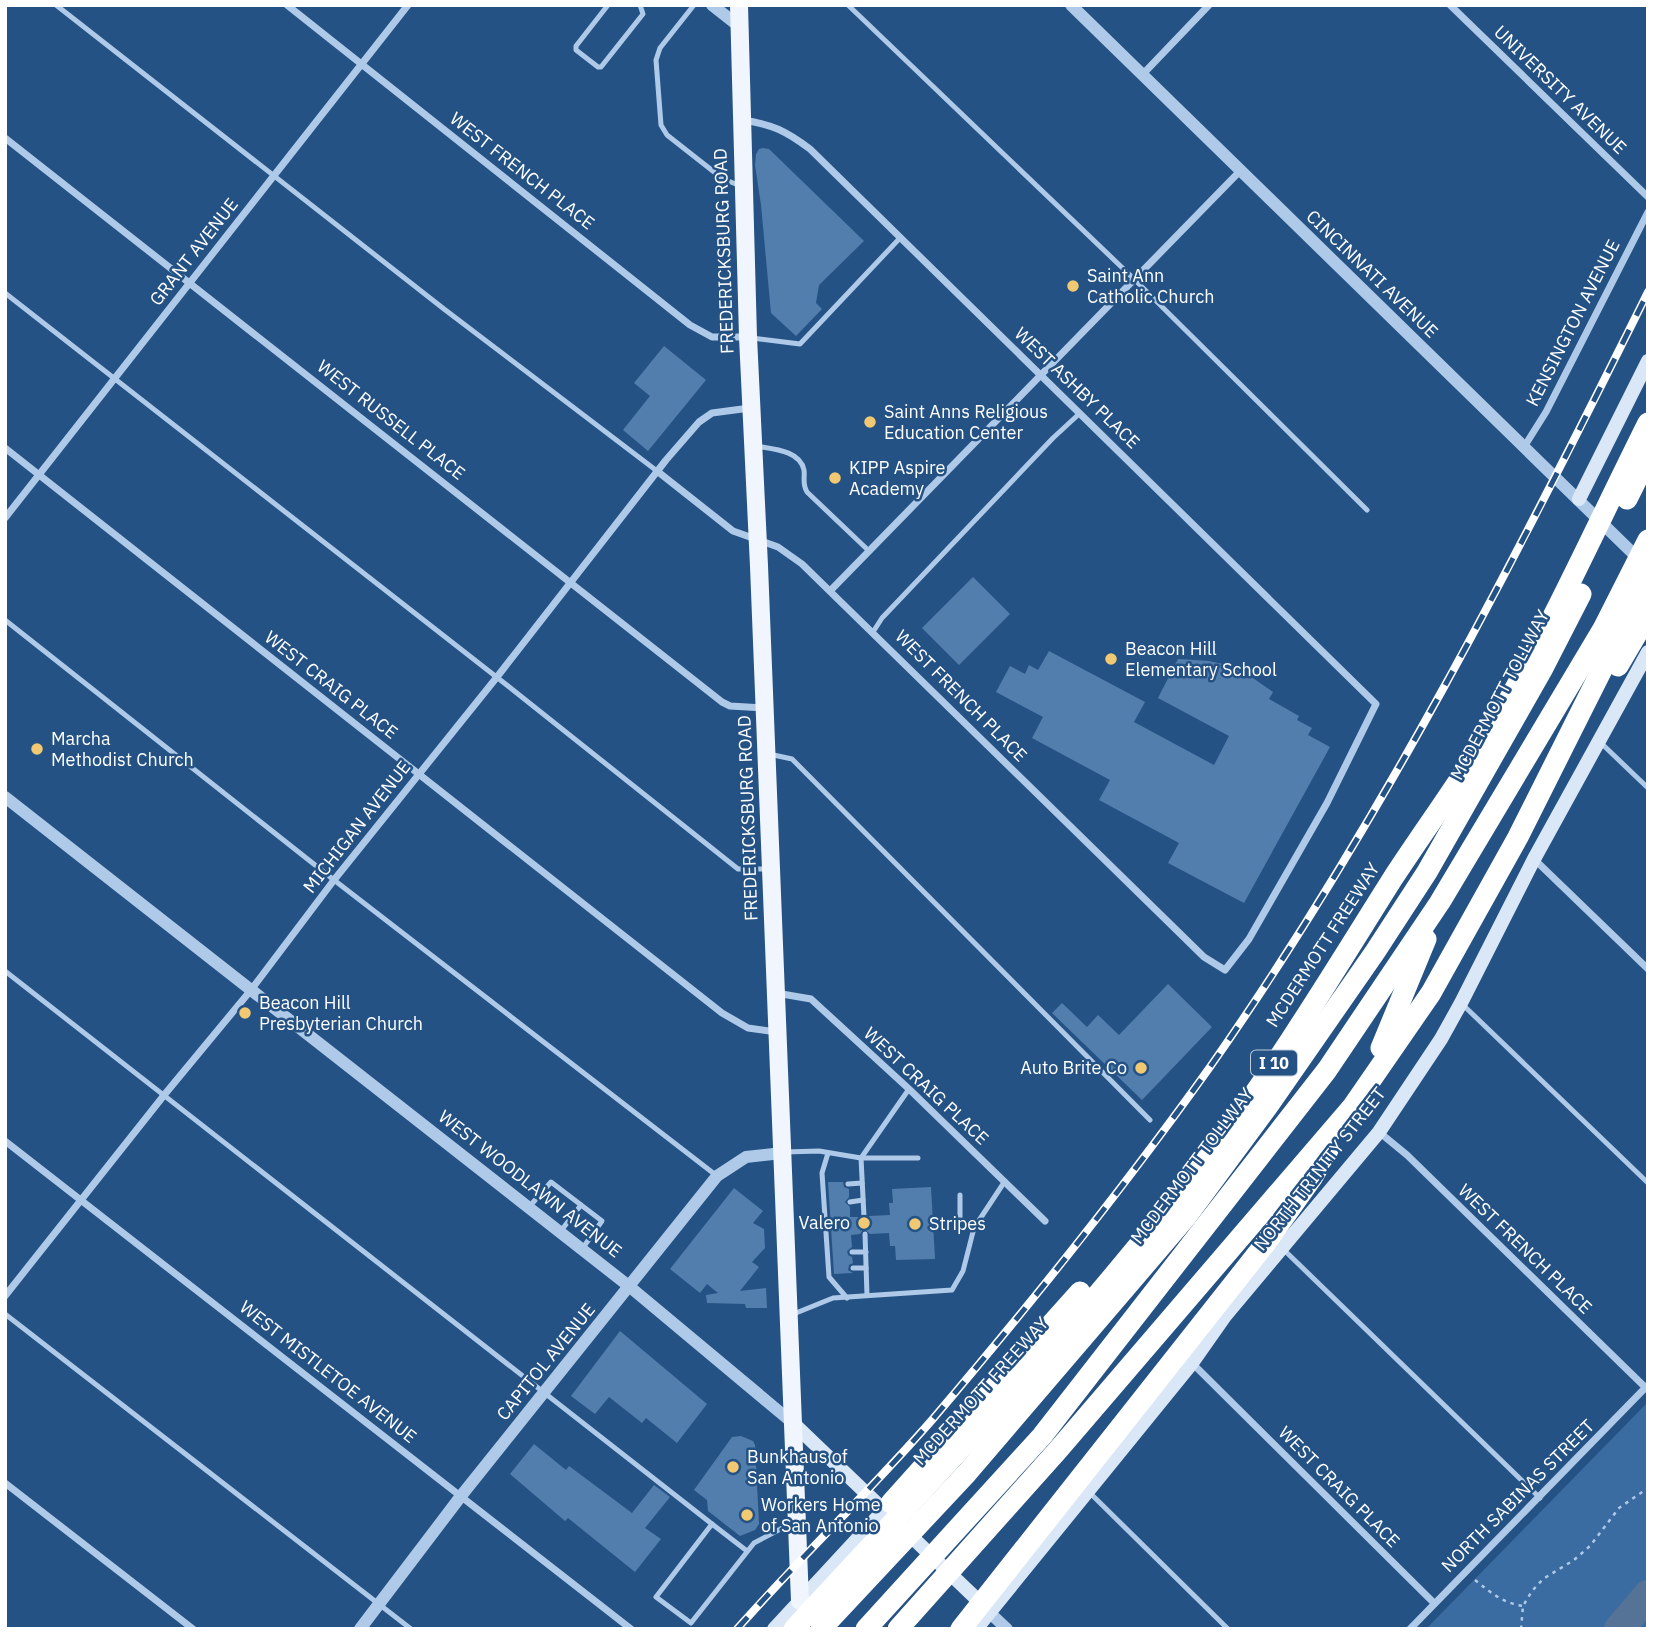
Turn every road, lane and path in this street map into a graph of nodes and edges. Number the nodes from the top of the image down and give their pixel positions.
1 (56, 5) edge
2 (287, 5) edge
3 (408, 5) edge
4 (608, 5) edge
5 (640, 5) edge
6 (694, 5) edge
7 (712, 5) edge
8 (739, 5) edge
9 (848, 5) edge
10 (1071, 5) edge
11 (1209, 5) edge
12 (1450, 5) edge
13 (740, 27) junction
14 (362, 64) junction
15 (1143, 75) junction
16 (741, 120) junction
17 (5, 138) edge
18 (1241, 170) junction
19 (274, 176) junction
20 (744, 188) junction
21 (1648, 197) edge
22 (1648, 212) edge
23 (900, 238) junction
24 (1134, 279) junction
25 (190, 283) junction
26 (5, 293) edge
27 (748, 337) junction
28 (1648, 360) edge
29 (1040, 376) junction
30 (115, 377) junction
31 (751, 408) junction
32 (1079, 414) junction
33 (1648, 423) edge
34 (753, 445) junction
35 (1524, 447) junction
36 (5, 448) edge
37 (1648, 457) edge
38 (657, 471) junction
39 (39, 475) junction
40 (1579, 499) junction
41 (1367, 510) dead end
42 (5, 518) edge
43 (756, 540) junction
44 (1648, 540) edge
45 (869, 551) junction
46 (1648, 568) edge
47 (1648, 578) edge
48 (572, 582) junction
49 (831, 590) junction
50 (1648, 615) edge
51 (5, 620) edge
52 (873, 632) junction
53 (1648, 652) edge
54 (497, 677) junction
55 (765, 708) junction
56 (1599, 741) junction
57 (766, 753) junction
58 (419, 775) junction
59 (1648, 788) edge
60 (5, 797) edge
61 (1518, 837) junction
62 (1534, 859) junction
63 (771, 869) junction
64 (334, 880) junction
65 (1440, 902) junction
66 (1375, 952) junction
67 (1648, 969) edge
68 (1225, 970) joint
69 (5, 971) edge
70 (251, 990) junction
71 (775, 992) junction
72 (1461, 1003) junction
73 (777, 1032) junction
74 (909, 1089) junction
75 (165, 1094) junction
76 (1353, 1106) junction
77 (1150, 1120) dead end
78 (1379, 1132) junction
79 (5, 1141) edge
80 (782, 1153) junction
81 (828, 1153) junction
82 (861, 1158) junction
83 (918, 1158) dead end
84 (717, 1176) junction
85 (1004, 1181) junction
86 (862, 1183) junction
87 (1648, 1183) edge
88 (848, 1184) dead end
89 (960, 1195) dead end
90 (81, 1200) junction
91 (863, 1200) junction
92 (850, 1202) dead end
93 (581, 1205) junction
94 (529, 1208) junction
95 (864, 1217) dead end
96 (1045, 1221) dead end
97 (974, 1228) junction
98 (560, 1232) junction
99 (865, 1234) dead end
100 (1282, 1248) junction
101 (582, 1250) junction
102 (866, 1251) junction
103 (852, 1252) dead end
104 (853, 1268) dead end
105 (866, 1268) junction
106 (630, 1287) junction
107 (867, 1295) junction
108 (5, 1296) edge
109 (847, 1298) junction
110 (5, 1314) edge
111 (789, 1316) junction
112 (1225, 1316) junction
113 (1192, 1363) junction
114 (1647, 1388) edge
115 (544, 1392) junction
116 (794, 1424) junction
117 (5, 1483) edge
118 (1648, 1488) edge
119 (1089, 1492) junction
120 (461, 1496) junction
121 (1540, 1498) junction
122 (889, 1514) junction
123 (798, 1520) junction
124 (712, 1524) junction
125 (747, 1551) junction
126 (1466, 1572) junction
127 (380, 1603) junction
128 (1434, 1603) junction
129 (1523, 1606) junction
130 (990, 1613) junction
131 (804, 1621) edge
132 (193, 1629) edge
133 (360, 1629) edge
134 (411, 1629) edge
135 (631, 1629) edge
136 (774, 1629) edge
137 (866, 1629) edge
138 (898, 1629) edge
139 (961, 1629) edge
140 (975, 1629) edge
141 (1007, 1629) edge
142 (1228, 1629) edge
143 (1410, 1629) edge
144 (1521, 1629) edge

1 - 19 lane
2 - 14 street, WEST FRENCH PLACE
3 - 14 street, GRANT AVENUE
4 - 5 lane
6 - 20 lane
7 - 13 street
8 - 13 main road, FREDERICKSBURG ROAD
9 - 24 lane
10 - 15 street, CINCINNATI AVENUE
11 - 15 street
12 - 21 street, UNIVERSITY AVENUE
13 - 16 main road, FREDERICKSBURG ROAD
14 - 19 street, GRANT AVENUE
14 - 27 street, WEST FRENCH PLACE
15 - 18 street, CINCINNATI AVENUE
16 - 20 main road, FREDERICKSBURG ROAD
16 - 23 street, WEST ASHBY PLACE
17 - 25 street, WEST RUSSELL PLACE
18 - 24 street
18 - 35 street, CINCINNATI AVENUE
19 - 25 street, GRANT AVENUE
19 - 38 lane
20 - 27 main road, FREDERICKSBURG ROAD
22 - 35 street, KENSINGTON AVENUE
23 - 27 lane
23 - 29 street, WEST ASHBY PLACE
24 - 29 street
24 - 41 lane
25 - 30 street, GRANT AVENUE
25 - 48 street, WEST RUSSELL PLACE
26 - 30 lane
27 - 31 main road, FREDERICKSBURG ROAD
28 - 40 main road
29 - 32 street, WEST ASHBY PLACE
29 - 45 street
30 - 39 street, GRANT AVENUE
30 - 54 lane
31 - 34 main road, FREDERICKSBURG ROAD
31 - 38 street, MICHIGAN AVENUE
32 - 52 lane
32 - 68 street, WEST ASHBY PLACE
33 - 131 highway, MCDERMOTT FREEWAY / I 10
34 - 43 main road, FREDERICKSBURG ROAD
34 - 45 lane
35 - 40 street, CINCINNATI AVENUE
36 - 39 street, WEST CRAIG PLACE
37 - 66 highway, MCDERMOTT TOLLWAY
38 - 43 street, WEST FRENCH PLACE
38 - 48 street, MICHIGAN AVENUE
39 - 42 street, GRANT AVENUE
39 - 58 street, WEST CRAIG PLACE
40 - 46 street, CINCINNATI AVENUE
43 - 49 street, WEST FRENCH PLACE
43 - 55 main road, FREDERICKSBURG ROAD
44 - 65 highway
45 - 49 street
47 - 61 highway
48 - 54 street, MICHIGAN AVENUE
48 - 55 street, WEST RUSSELL PLACE
49 - 52 street, WEST FRENCH PLACE
50 - 61 highway
51 - 64 lane
52 - 68 street, WEST FRENCH PLACE
53 - 56 main road, NORTH TRINITY STREET
54 - 58 street, MICHIGAN AVENUE
54 - 63 lane
55 - 57 main road, FREDERICKSBURG ROAD
56 - 59 lane
56 - 62 main road, NORTH TRINITY STREET
57 - 63 main road, FREDERICKSBURG ROAD
57 - 77 lane
58 - 64 street, MICHIGAN AVENUE
58 - 73 street, WEST CRAIG PLACE
60 - 70 street, WEST WOODLAWN AVENUE
61 - 76 highway
62 - 67 street
62 - 72 main road, NORTH TRINITY STREET
63 - 71 main road, FREDERICKSBURG ROAD
64 - 70 street, MICHIGAN AVENUE
64 - 84 lane
65 - 112 highway
65 - 137 highway
66 - 122 highway
66 - 131 highway, MCDERMOTT TOLLWAY
69 - 75 lane
70 - 75 street, MICHIGAN AVENUE
70 - 94 street, WEST WOODLAWN AVENUE
71 - 73 main road, FREDERICKSBURG ROAD
71 - 74 street, WEST CRAIG PLACE
72 - 78 main road, NORTH TRINITY STREET
72 - 87 lane
73 - 80 main road, FREDERICKSBURG ROAD
74 - 82 lane
74 - 85 street, WEST CRAIG PLACE
75 - 90 street, MICHIGAN AVENUE
75 - 115 lane
76 - 138 highway
76 - 139 highway
78 - 100 main road, NORTH TRINITY STREET
78 - 114 street, WEST FRENCH PLACE
79 - 90 street, WEST MISTLETOE AVENUE
80 - 81 lane
80 - 84 street, CAPITOL AVENUE
80 - 111 main road, FREDERICKSBURG ROAD
81 - 82 lane
81 - 109 lane
82 - 83 lane
82 - 86 lane
84 - 106 street, CAPITOL AVENUE
85 - 96 street, WEST CRAIG PLACE
85 - 97 lane
86 - 88 lane
86 - 91 lane
89 - 97 lane
90 - 108 street, MICHIGAN AVENUE
90 - 120 street, WEST MISTLETOE AVENUE
91 - 92 lane
91 - 95 lane
93 - 94 lane
93 - 98 lane
93 - 101 lane
94 - 98 street, WEST WOODLAWN AVENUE
97 - 107 lane
98 - 101 street, WEST WOODLAWN AVENUE
99 - 102 lane
100 - 112 main road, NORTH TRINITY STREET
100 - 121 lane
101 - 106 street, WEST WOODLAWN AVENUE
102 - 103 lane
102 - 105 lane
104 - 105 lane
105 - 107 lane
106 - 115 street, CAPITOL AVENUE
106 - 116 street, WEST WOODLAWN AVENUE
107 - 109 lane
109 - 111 lane
110 - 127 lane
111 - 116 main road, FREDERICKSBURG ROAD
112 - 113 main road, NORTH TRINITY STREET
113 - 119 main road, NORTH TRINITY STREET
113 - 128 street, WEST CRAIG PLACE
114 - 121 street, NORTH SABINAS STREET
115 - 120 street, CAPITOL AVENUE
115 - 124 lane
116 - 122 main road, WEST WOODLAWN AVENUE
116 - 123 main road, FREDERICKSBURG ROAD
117 - 132 street
118 - 129 path
119 - 130 main road, NORTH TRINITY STREET
119 - 142 lane
120 - 127 street, CAPITOL AVENUE
120 - 135 street, WEST MISTLETOE AVENUE
121 - 126 street, NORTH SABINAS STREET
122 - 130 main road, WEST WOODLAWN AVENUE
122 - 131 main road
123 - 125 lane
123 - 131 main road, FREDERICKSBURG ROAD
124 - 125 lane
124 - 125 lane
126 - 128 street, NORTH SABINAS STREET
126 - 129 path
127 - 133 street, CAPITOL AVENUE
127 - 134 lane
128 - 143 street, NORTH SABINAS STREET
129 - 144 path
130 - 140 main road, NORTH TRINITY STREET
130 - 141 street, WEST WOODLAWN AVENUE
131 - 136 main road

